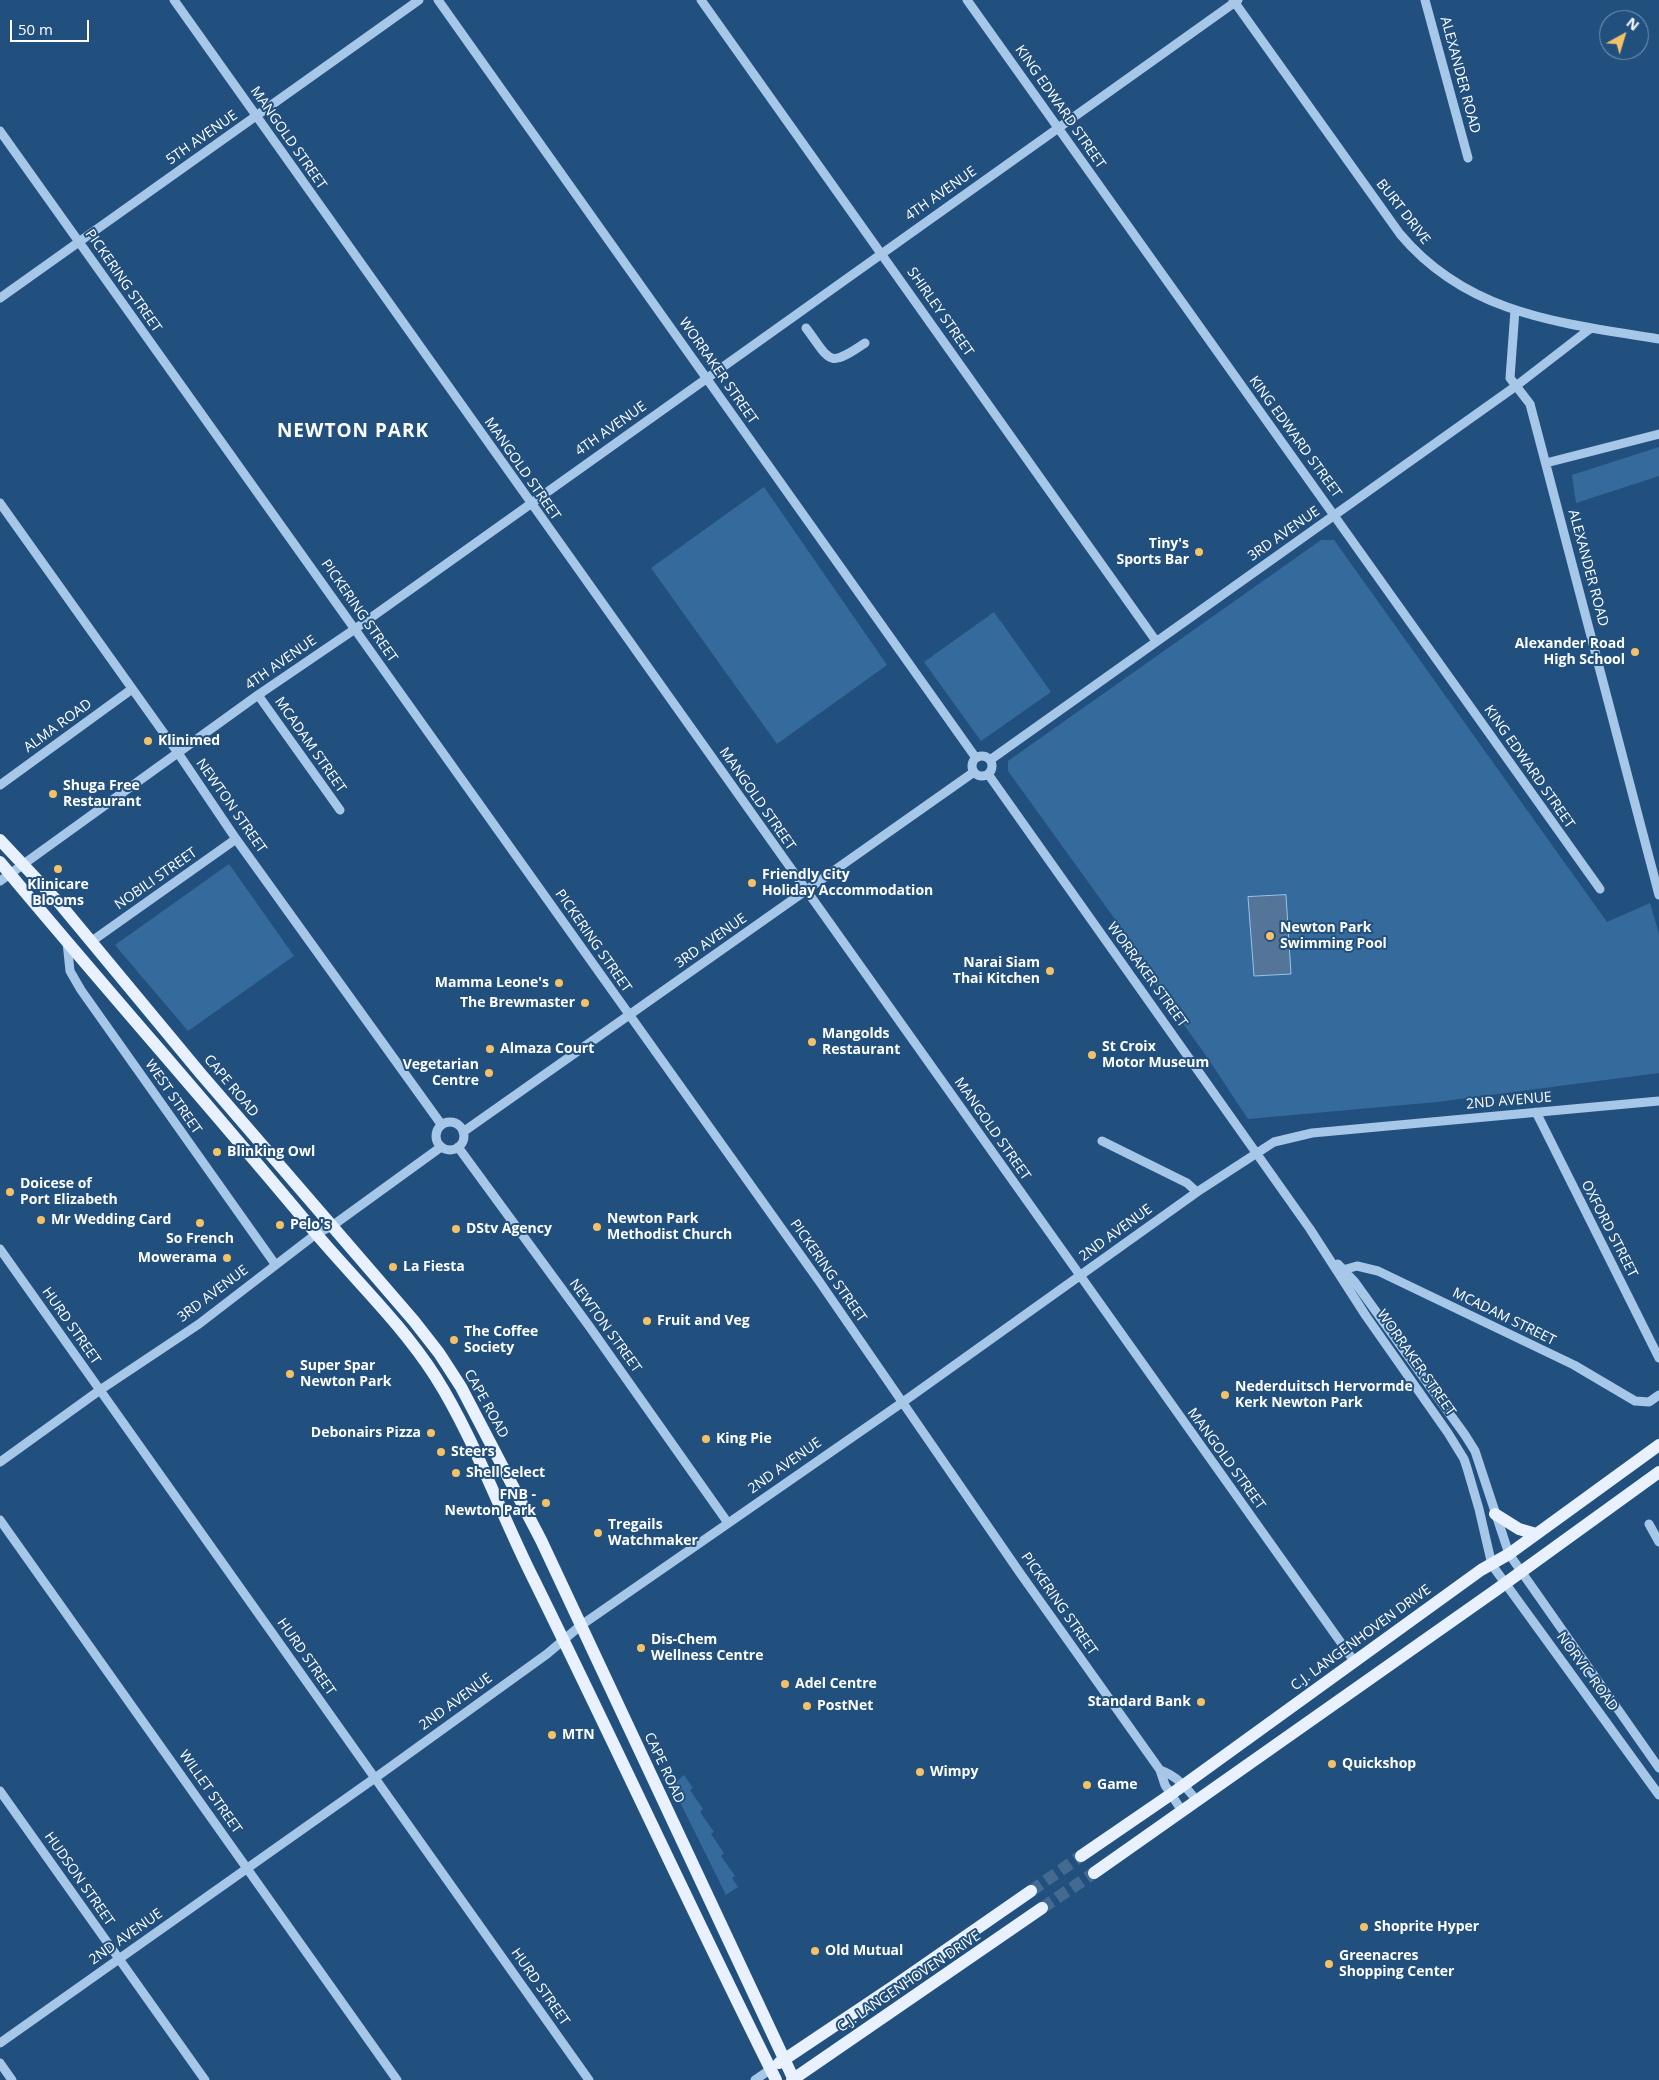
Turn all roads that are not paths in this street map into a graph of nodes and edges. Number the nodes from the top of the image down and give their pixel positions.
1 (174, 0) edge
2 (419, 0) edge
3 (438, 0) edge
4 (701, 0) edge
5 (967, 0) edge
6 (1425, 0) edge
7 (1236, 1) edge
8 (256, 116) junction
9 (1058, 129) junction
10 (0, 131) edge
11 (1468, 158) dead end
12 (79, 242) junction
13 (882, 254) junction
14 (0, 298) edge
15 (1514, 310) junction
16 (806, 328) dead end
17 (1591, 328) junction
18 (1659, 339) edge
19 (865, 344) dead end
20 (706, 378) junction
21 (1516, 386) junction
22 (1659, 434) edge
23 (1546, 463) junction
24 (0, 503) edge
25 (530, 503) junction
26 (1334, 515) junction
27 (354, 629) junction
28 (1156, 641) junction
29 (132, 689) junction
30 (258, 695) junction
31 (178, 753) junction
32 (976, 758) junction
33 (990, 760) junction
34 (974, 772) junction
35 (988, 774) junction
36 (0, 785) edge
37 (340, 810) dead end
38 (236, 839) junction
39 (0, 840) edge
40 (0, 862) edge
41 (24, 864) junction
42 (5, 877) edge
43 (1600, 889) dead end
44 (806, 891) junction
45 (1659, 895) edge
46 (66, 939) junction
47 (92, 942) junction
48 (630, 1016) junction
49 (1659, 1102) edge
50 (1536, 1112) junction
51 (441, 1124) junction
52 (463, 1132) junction
53 (1102, 1141) dead end
54 (441, 1147) junction
55 (458, 1148) junction
56 (1256, 1153) junction
57 (1197, 1192) junction
58 (332, 1226) junction
59 (316, 1234) junction
60 (0, 1249) edge
61 (275, 1264) junction
62 (1341, 1270) junction
63 (1079, 1276) junction
64 (1659, 1358) edge
65 (100, 1390) junction
66 (1657, 1397) edge
67 (903, 1402) junction
68 (1659, 1445) edge
69 (0, 1462) edge
70 (1659, 1472) edge
71 (1495, 1514) junction
72 (0, 1520) edge
73 (728, 1523) junction
74 (1649, 1524) dead end
75 (1536, 1534) junction
76 (1659, 1542) edge
77 (1509, 1554) junction
78 (1492, 1565) junction
79 (1521, 1571) junction
80 (1505, 1583) junction
81 (580, 1626) junction
82 (564, 1640) junction
83 (1354, 1661) junction
84 (1659, 1768) edge
85 (1160, 1770) junction
86 (375, 1778) junction
87 (1184, 1784) junction
88 (0, 1791) edge
89 (1170, 1795) junction
90 (1659, 1795) edge
91 (1197, 1801) junction
92 (1182, 1811) junction
93 (1081, 1856) tunnel mouth
94 (247, 1868) junction
95 (1094, 1873) tunnel mouth
96 (1031, 1891) tunnel mouth
97 (1042, 1908) tunnel mouth
98 (119, 1959) junction
99 (0, 2043) edge
100 (784, 2059) junction
101 (0, 2063) edge
102 (774, 2074) edge
103 (12, 2080) edge
104 (205, 2080) edge
105 (397, 2080) edge
106 (590, 2080) edge
107 (754, 2080) edge
108 (793, 2080) edge

1 - 8 street, MANGOLD STREET
2 - 8 street, 5TH AVENUE
3 - 20 street, WORRAKER STREET
4 - 13 street, SHIRLEY STREET
5 - 9 street, KING EDWARD STREET
6 - 11 street, ALEXANDER ROAD
7 - 9 street, 4TH AVENUE
7 - 15 street, BURT DRIVE
8 - 12 street, 5TH AVENUE
8 - 25 street, MANGOLD STREET
9 - 13 street, 4TH AVENUE
9 - 26 street, KING EDWARD STREET
10 - 12 street, PICKERING STREET
12 - 14 street, 5TH AVENUE
12 - 27 street, PICKERING STREET
13 - 20 street, 4TH AVENUE
13 - 28 street, SHIRLEY STREET
15 - 17 street, BURT DRIVE
15 - 21 street, ALEXANDER ROAD
16 - 19 street
17 - 18 street, BURT DRIVE
17 - 21 street, 3RD AVENUE
20 - 25 street, 4TH AVENUE
20 - 32 street, WORRAKER STREET
21 - 23 street, ALEXANDER ROAD
21 - 26 street, 3RD AVENUE
22 - 23 street
23 - 45 street, ALEXANDER ROAD
24 - 29 street, NEWTON STREET
25 - 27 street, 4TH AVENUE
25 - 44 street, MANGOLD STREET
26 - 28 street, 3RD AVENUE
26 - 43 street, KING EDWARD STREET
27 - 30 street, 4TH AVENUE
27 - 48 street, PICKERING STREET
28 - 33 street, 3RD AVENUE
29 - 31 street, NEWTON STREET
29 - 36 street, ALMA ROAD
30 - 31 street, 4TH AVENUE
30 - 37 street, MCADAM STREET
31 - 38 street, NEWTON STREET
31 - 41 street, 4TH AVENUE
32 - 33 street
32 - 34 street
33 - 35 street
34 - 35 street
34 - 44 street, 3RD AVENUE
35 - 56 street, WORRAKER STREET
38 - 47 street, NOBILI STREET
38 - 51 street, NEWTON STREET
39 - 41 main road, CAPE ROAD
40 - 42 main road
41 - 42 street, 4TH AVENUE
41 - 47 main road, CAPE ROAD
42 - 46 main road
44 - 48 street, 3RD AVENUE
44 - 63 street, MANGOLD STREET
46 - 59 main road
46 - 61 street, WEST STREET
47 - 58 main road, CAPE ROAD
48 - 52 street, 3RD AVENUE
48 - 67 street, PICKERING STREET
49 - 50 street, 2ND AVENUE
50 - 56 street, 2ND AVENUE
50 - 64 street, OXFORD STREET
51 - 52 street
51 - 54 street
52 - 55 street
53 - 57 street
54 - 55 street
54 - 58 street, 3RD AVENUE
55 - 73 street, NEWTON STREET
56 - 57 street, 2ND AVENUE
56 - 62 street, WORRAKER STREET
57 - 63 street, 2ND AVENUE
58 - 59 street, 3RD AVENUE
58 - 81 main road, CAPE ROAD
59 - 61 street, 3RD AVENUE
59 - 82 main road
60 - 65 street, HURD STREET
61 - 65 street, 3RD AVENUE
62 - 66 street, MCADAM STREET
62 - 71 street, WORRAKER STREET
62 - 78 street, WORRAKER STREET
63 - 67 street, 2ND AVENUE
63 - 83 street, MANGOLD STREET
65 - 69 street, 3RD AVENUE
65 - 86 street, HURD STREET
67 - 73 street, 2ND AVENUE
67 - 85 street, PICKERING STREET
68 - 75 main road, C.J. LANGENHOVEN DRIVE
70 - 79 main road
71 - 75 main road
71 - 77 street, WORRAKER STREET
72 - 94 street, WILLET STREET
73 - 81 street, 2ND AVENUE
74 - 76 street
75 - 77 main road, C.J. LANGENHOVEN DRIVE
77 - 78 main road, C.J. LANGENHOVEN DRIVE
77 - 79 street, NORVIC ROAD
78 - 80 street, NORVIC ROAD
78 - 83 main road, C.J. LANGENHOVEN DRIVE
79 - 80 main road
79 - 84 street, NORVIC ROAD
80 - 90 street, NORVIC ROAD
80 - 91 main road
81 - 82 street, 2ND AVENUE
81 - 100 main road, CAPE ROAD
82 - 86 street, 2ND AVENUE
82 - 102 main road
83 - 87 main road, C.J. LANGENHOVEN DRIVE
85 - 87 street, PICKERING STREET
85 - 89 street, PICKERING STREET
86 - 94 street, 2ND AVENUE
86 - 106 street, HURD STREET
87 - 89 main road, C.J. LANGENHOVEN DRIVE
87 - 91 street, PICKERING STREET
88 - 98 street, HUDSON STREET
89 - 92 street, PICKERING STREET
89 - 93 main road, C.J. LANGENHOVEN DRIVE
91 - 92 main road
92 - 95 main road
94 - 98 street, 2ND AVENUE
94 - 105 street, WILLET STREET
96 - 100 main road, C.J. LANGENHOVEN DRIVE
97 - 108 main road, C.J. LANGENHOVEN DRIVE
98 - 99 street, 2ND AVENUE
98 - 104 street, HUDSON STREET
100 - 102 main road, C.J. LANGENHOVEN DRIVE
100 - 108 main road, CAPE ROAD
101 - 103 street
102 - 107 street

